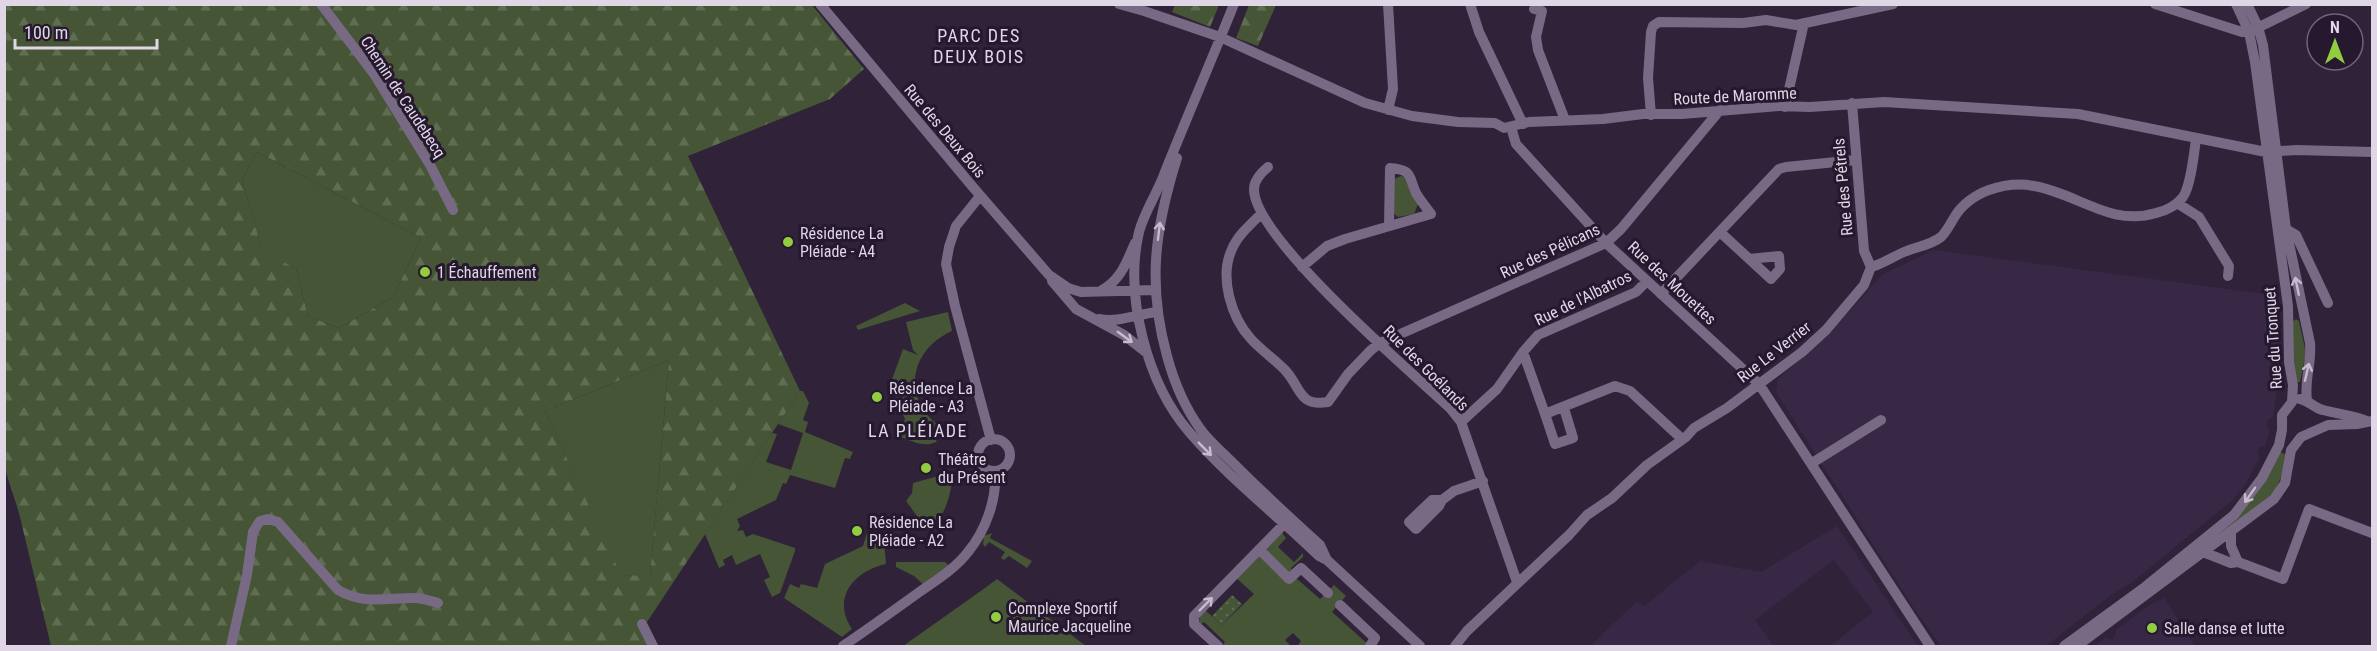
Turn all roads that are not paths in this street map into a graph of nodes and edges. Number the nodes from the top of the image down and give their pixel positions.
1 (321, 4) edge
2 (820, 4) edge
3 (1119, 4) edge
4 (1234, 4) edge
5 (1388, 4) edge
6 (1470, 4) edge
7 (1893, 4) edge
8 (2155, 4) edge
9 (2236, 4) edge
10 (2247, 4) edge
11 (2306, 4) edge
12 (1534, 9) dead end
13 (1804, 24) junction
14 (2254, 30) junction
15 (1197, 98) junction
16 (1852, 103) junction
17 (1785, 106) junction
18 (1388, 110) junction
19 (1720, 111) junction
20 (1651, 115) junction
21 (1565, 120) junction
22 (1523, 124) junction
23 (1511, 127) junction
24 (2196, 139) junction
25 (2271, 152) junction
26 (2373, 152) edge
27 (1856, 160) junction
28 (1268, 167) dead end
29 (980, 196) junction
30 (2177, 202) junction
31 (453, 210) dead end
32 (1261, 214) junction
33 (1389, 225) junction
34 (2286, 230) junction
35 (1140, 231) junction
36 (1721, 233) junction
37 (1606, 243) junction
38 (1749, 259) dead end
39 (1302, 267) junction
40 (1871, 267) junction
41 (1049, 275) junction
42 (2228, 276) dead end
43 (1647, 281) junction
44 (1154, 290) junction
45 (1136, 291) junction
46 (1096, 292) junction
47 (1661, 294) junction
48 (2328, 303) dead end
49 (1157, 312) junction
50 (1138, 314) junction
51 (2288, 316) junction
52 (2304, 318) junction
53 (1094, 319) junction
54 (1380, 343) junction
55 (1523, 352) junction
56 (1147, 353) junction
57 (1759, 384) junction
58 (2292, 402) junction
59 (2311, 404) junction
60 (1564, 408) junction
61 (1545, 414) junction
62 (1881, 420) dead end
63 (2370, 421) edge
64 (1461, 422) junction
65 (2282, 423) junction
66 (2313, 432) junction
67 (2301, 437) junction
68 (991, 440) junction
69 (1682, 440) junction
70 (1812, 463) junction
71 (995, 471) junction
72 (1483, 481) junction
73 (1442, 500) dead end
74 (1286, 523) junction
75 (2231, 531) junction
76 (2373, 533) edge
77 (1260, 550) junction
78 (2203, 552) junction
79 (2238, 562) junction
80 (1517, 582) junction
81 (1328, 593) dead end
82 (438, 603) dead end
83 (1340, 605) dead end
84 (642, 624) dead end
85 (231, 646) edge
86 (653, 646) edge
87 (843, 646) edge
88 (1218, 646) edge
89 (1370, 646) edge
90 (1420, 646) edge
91 (1455, 646) edge
92 (1930, 646) edge
93 (2064, 646) edge
94 (2077, 646) edge

1 - 31 street, Chemin de Caudebecq
2 - 29 street, Rue des Deux Bois
3 - 18 street, Route de Maromme
4 - 15 street
5 - 18 street
6 - 22 street
7 - 13 street
8 - 14 street
9 - 14 street, Rue du Tronquet
10 - 14 street, Rue du Tronquet
11 - 14 street
12 - 21 street
13 - 17 street
13 - 20 street
14 - 25 street, Rue du Tronquet
15 - 35 street
44 -> 15 street
16 - 17 street, Route de Maromme
16 - 24 street, Route de Maromme
16 - 27 street, Rue des Pétrels
17 - 19 street, Route de Maromme
18 - 23 street, Route de Maromme
19 - 20 street, Route de Maromme
19 - 37 street, Rue des Pélicans
20 - 21 street, Route de Maromme
21 - 22 street, Route de Maromme
22 - 23 street, Route de Maromme
23 - 37 street, Rue des Mouettes
24 - 25 street, Route de Maromme
24 - 30 street
25 - 26 street, Route de Maromme
25 - 34 street, Rue du Tronquet
25 - 51 street, Rue du Tronquet
27 - 36 street
27 - 40 street, Rue des Pétrels
28 - 32 street, Rue des Goélands
29 - 41 street, Rue des Deux Bois
29 - 68 street
30 - 40 street
30 - 42 street
32 - 39 street, Rue des Goélands
32 - 54 street, Rue des Pélicans
33 - 33 street
33 - 39 street
34 - 48 street
52 -> 34 street, Rue du Tronquet
35 - 45 street
35 - 46 street
36 - 38 street
36 - 47 street
37 - 43 street, Rue des Mouettes
37 - 54 street, Rue des Pélicans
39 - 54 street, Rue des Goélands
40 - 57 street, Rue Le Verrier
41 - 46 street, Rue des Deux Bois
41 - 53 street, Rue des Deux Bois
43 - 47 street, Rue des Mouettes
43 - 55 street, Rue de l'Albatros
44 - 45 street, Rue des Deux Bois
44 - 49 street
45 - 46 street, Rue des Deux Bois
45 - 50 street
47 - 57 street, Rue des Mouettes
49 - 50 street
49 - 74 street
50 - 53 street
50 - 56 street
51 - 52 street
51 - 58 street, Rue du Tronquet
59 -> 52 street, Rue du Tronquet
53 -> 56 street, Rue des Deux Bois
54 - 64 street, Rue des Goélands
55 - 61 street
55 - 64 street, Rue de l'Albatros
56 -> 74 street
57 - 69 street, Rue Le Verrier
57 - 70 street, Rue des Mouettes
58 - 59 street
58 - 65 street, Rue du Tronquet
59 - 63 street
59 - 66 street, Rue du Tronquet
60 - 61 street
60 - 61 street
60 - 69 street
62 - 70 street
63 - 66 street
64 - 72 street, Rue des Goélands
65 - 67 street
65 -> 93 street, Rue du Tronquet
66 - 67 street
67 - 75 street
68 - 71 street
68 - 71 street
69 - 80 street, Rue Le Verrier
70 - 92 street, Rue des Mouettes
71 - 87 street
72 - 73 street
72 - 80 street, Rue des Goélands
74 - 77 street
74 - 90 street
75 - 78 street
75 - 79 street
76 - 79 street
77 - 81 street
88 -> 77 street
78 - 79 street
78 - 94 street
80 - 91 street, Rue Le Verrier
82 - 85 street
83 - 89 street
84 - 86 street

